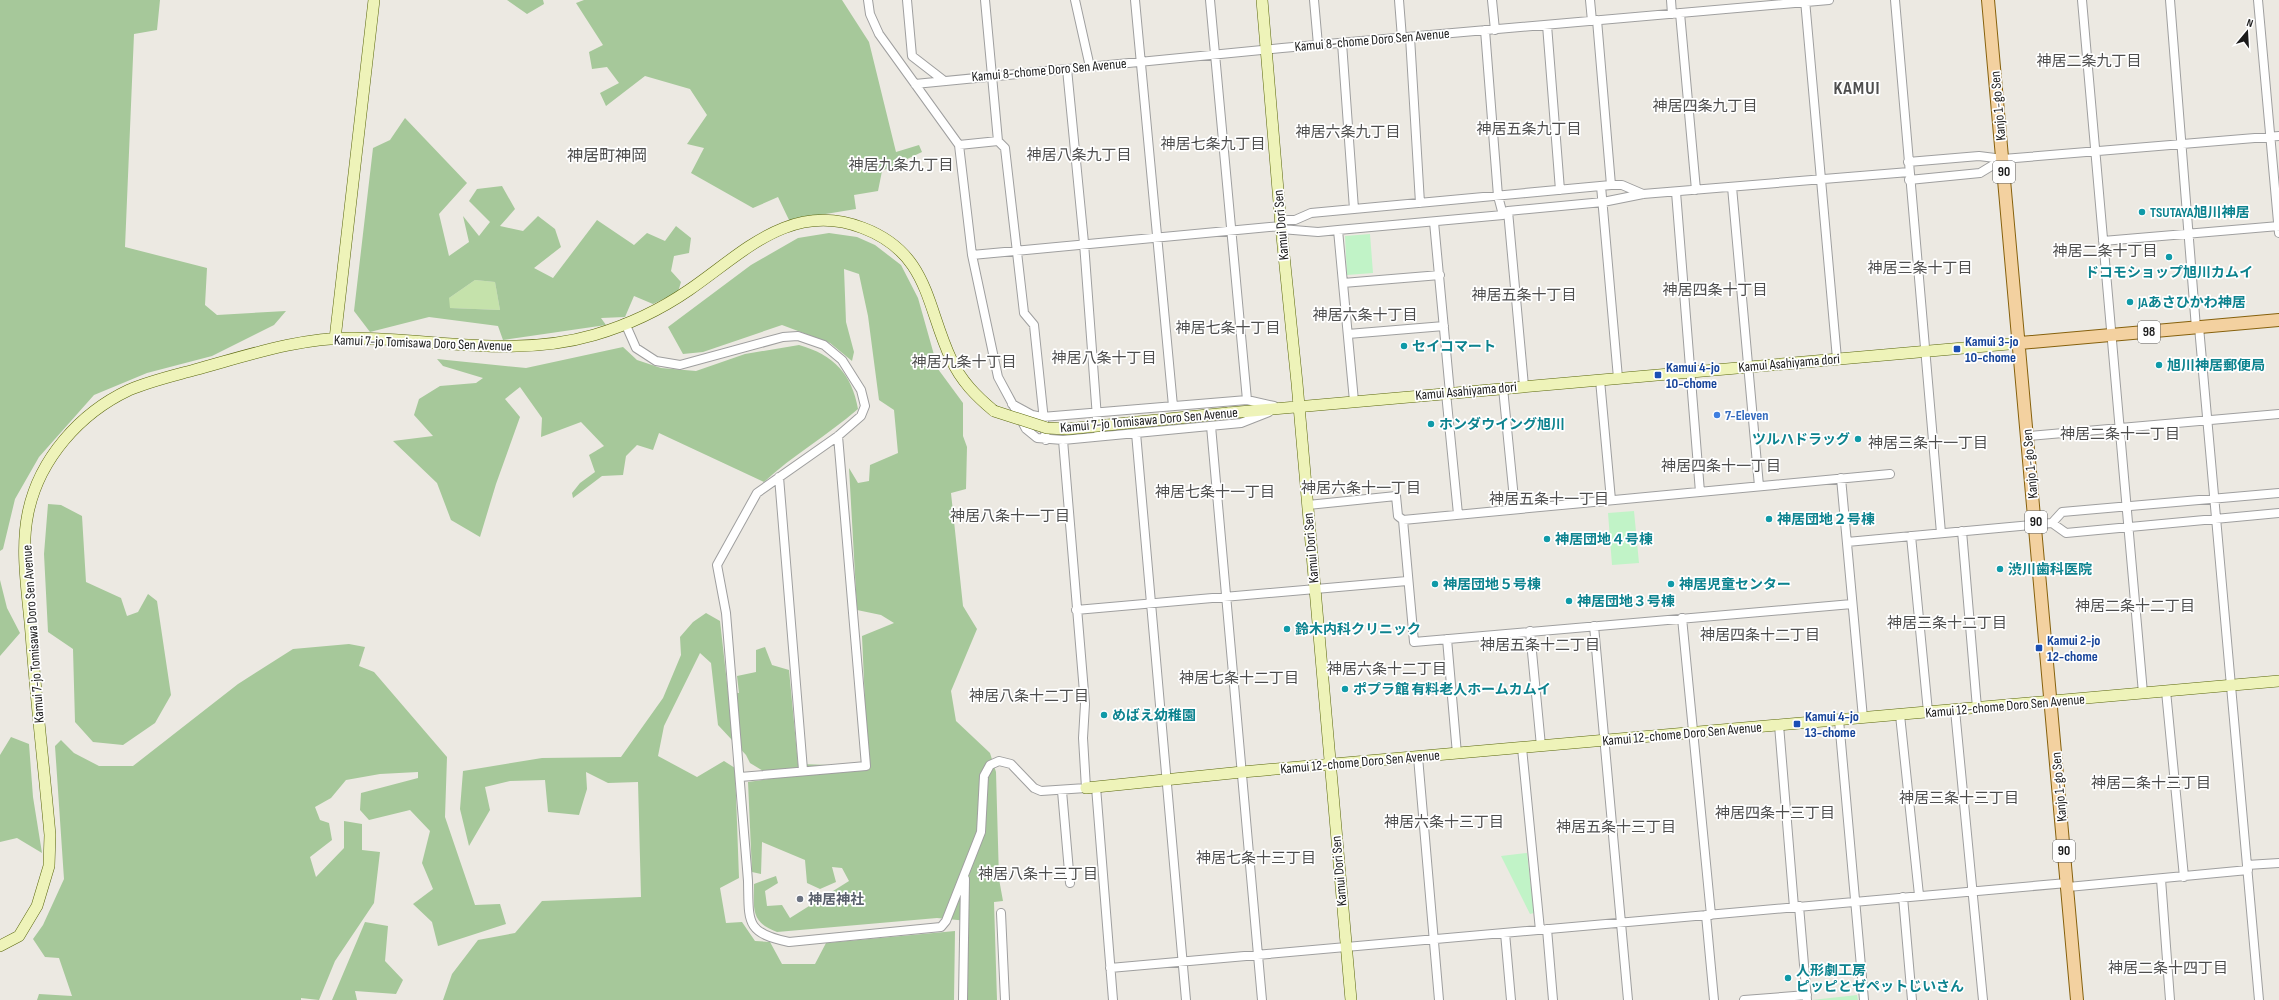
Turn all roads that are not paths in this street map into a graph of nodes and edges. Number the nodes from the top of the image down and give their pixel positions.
1 (374, 0) edge
2 (868, 0) edge
3 (907, 0) edge
4 (985, 0) edge
5 (1075, 0) edge
6 (1135, 0) edge
7 (1210, 0) edge
8 (1262, 0) edge
9 (1314, 0) edge
10 (1399, 0) edge
11 (1492, 0) edge
12 (1590, 0) edge
13 (1671, 0) edge
14 (1829, 0) edge
15 (1894, 0) edge
16 (1988, 0) edge
17 (2082, 0) edge
18 (2170, 0) edge
19 (2258, 0) edge
20 (1806, 1) edge
21 (1744, 4) edge
22 (1676, 13) junction
23 (1595, 21) junction
24 (1547, 25) junction
25 (1485, 30) junction
26 (1494, 30) junction
27 (1406, 37) junction
28 (1342, 43) junction
29 (1318, 45) junction
30 (1266, 50) junction
31 (1215, 55) junction
32 (1140, 62) junction
33 (1090, 67) junction
34 (1067, 69) junction
35 (992, 76) junction
36 (943, 80) junction
37 (915, 84) junction
38 (2275, 136) edge
39 (998, 141) junction
40 (2182, 144) junction
41 (959, 145) junction
42 (2095, 151) junction
43 (2002, 159) junction
44 (1908, 162) junction
45 (1909, 176) junction
46 (1820, 180) junction
47 (1611, 185) junction
48 (1601, 186) junction
49 (1732, 187) junction
50 (1560, 190) junction
51 (1696, 190) junction
52 (1676, 192) junction
53 (1643, 194) junction
54 (1498, 196) junction
55 (1603, 202) junction
56 (1420, 203) junction
57 (1354, 209) junction
58 (1505, 213) junction
59 (1434, 222) junction
60 (1281, 225) junction
61 (2279, 228) edge
62 (1232, 230) junction
63 (1338, 230) junction
64 (2188, 234) junction
65 (1158, 237) junction
66 (2103, 242) junction
67 (1084, 243) junction
68 (1016, 251) junction
69 (972, 256) junction
70 (1440, 275) junction
71 (1343, 283) junction
72 (2279, 320) edge
73 (625, 323) junction
74 (1444, 326) junction
75 (2198, 328) junction
76 (1348, 334) junction
77 (2110, 335) junction
78 (335, 339) junction
79 (2020, 343) junction
80 (1925, 351) junction
81 (1837, 359) junction
82 (1749, 367) junction
83 (1690, 372) junction
84 (1618, 378) junction
85 (1600, 380) junction
86 (1524, 386) junction
87 (1503, 388) junction
88 (1448, 393) junction
89 (1247, 400) junction
90 (1354, 401) junction
91 (1010, 403) junction
92 (1173, 406) junction
93 (1299, 406) junction
94 (1280, 408) junction
95 (1096, 413) junction
96 (2279, 414) edge
97 (1042, 417) junction
98 (2207, 420) junction
99 (1211, 426) junction
100 (2118, 428) junction
101 (1136, 433) junction
102 (838, 436) junction
103 (1099, 436) junction
104 (2028, 436) junction
105 (1046, 440) junction
106 (1063, 440) junction
107 (1890, 474) dead end
108 (779, 477) junction
109 (1840, 478) junction
110 (1759, 486) junction
111 (1700, 492) junction
112 (2279, 493) edge
113 (2214, 499) junction
114 (1611, 500) junction
115 (1308, 505) junction
116 (2126, 506) junction
117 (1515, 509) junction
118 (2279, 513) edge
119 (1458, 514) junction
120 (2216, 519) junction
121 (1403, 520) junction
122 (2052, 523) junction
123 (2036, 524) junction
124 (2127, 526) junction
125 (1962, 531) junction
126 (1941, 533) junction
127 (1911, 536) junction
128 (1847, 542) junction
129 (1407, 581) junction
130 (1315, 589) junction
131 (1226, 597) junction
132 (1152, 604) junction
133 (1852, 604) junction
134 (1076, 610) junction
135 (1682, 618) junction
136 (1594, 626) junction
137 (1530, 631) junction
138 (1447, 639) junction
139 (2279, 681) edge
140 (2232, 686) junction
141 (2166, 691) junction
142 (2144, 693) junction
143 (2052, 701) junction
144 (1977, 708) junction
145 (1956, 710) junction
146 (1928, 712) junction
147 (1900, 715) junction
148 (1863, 718) junction
149 (1839, 720) junction
150 (1779, 725) junction
151 (1694, 733) junction
152 (1604, 741) junction
153 (1541, 746) junction
154 (1522, 748) junction
155 (1457, 754) junction
156 (1418, 757) junction
157 (1329, 765) junction
158 (803, 770) junction
159 (1242, 772) junction
160 (740, 777) junction
161 (1168, 780) junction
162 (1091, 788) junction
163 (1062, 791) junction
164 (2279, 863) edge
165 (2248, 868) junction
166 (965, 874) junction
167 (2184, 877) junction
168 (2161, 879) junction
169 (1070, 884) dead end
170 (2067, 885) junction
171 (1974, 891) junction
172 (1919, 895) junction
173 (1903, 897) junction
174 (1855, 901) junction
175 (1796, 906) junction
176 (1001, 913) dead end
177 (1708, 915) junction
178 (1621, 923) junction
179 (1544, 930) junction
180 (1505, 933) junction
181 (1434, 939) junction
182 (0, 946) edge
183 (1346, 947) junction
184 (1258, 956) junction
185 (1183, 962) junction
186 (1110, 968) junction
187 (1807, 997) edge
188 (963, 1000) edge
189 (1005, 1000) edge
190 (1113, 1000) edge
191 (1186, 1000) edge
192 (1262, 1000) edge
193 (1351, 1000) edge
194 (1439, 1000) edge
195 (1510, 1000) edge
196 (1553, 1000) edge
197 (1628, 1000) edge
198 (1714, 1000) edge
199 (1744, 1000) edge
200 (1864, 1000) edge
201 (1912, 1000) edge
202 (1983, 1000) edge
203 (2077, 1000) edge
204 (2170, 1000) edge
205 (2259, 1000) edge

1 - 78 street
2 - 37 street
3 - 36 street
4 - 35 street
5 - 33 street
6 - 32 street
7 - 31 street
8 - 30 street, Kamui Dori Sen
9 - 29 street
10 - 27 street
11 - 26 street
12 - 23 street
13 - 22 street
14 - 20 street, Kamui 8-chome Doro Sen Avenue
15 - 44 street
16 - 43 main road, Kanjo 1-go Sen / 90
17 - 42 street
18 - 40 street
19 - 38 street
20 - 21 street, Kamui 8-chome Doro Sen Avenue
20 - 46 street
21 - 22 street, Kamui 8-chome Doro Sen Avenue
22 - 23 street, Kamui 8-chome Doro Sen Avenue
22 - 51 street
23 - 24 street, Kamui 8-chome Doro Sen Avenue
23 - 47 street
24 - 26 street, Kamui 8-chome Doro Sen Avenue
24 - 50 street
25 - 26 street, Kamui 8-chome Doro Sen Avenue
25 - 27 street, Kamui 8-chome Doro Sen Avenue
25 - 54 street
27 - 28 street, Kamui 8-chome Doro Sen Avenue
27 - 56 street
28 - 29 street, Kamui 8-chome Doro Sen Avenue
28 - 57 street
29 - 30 street, Kamui 8-chome Doro Sen Avenue
30 - 31 street, Kamui 8-chome Doro Sen Avenue
30 - 60 street, Kamui Dori Sen
31 - 32 street, Kamui 8-chome Doro Sen Avenue
31 - 62 street
32 - 33 street, Kamui 8-chome Doro Sen Avenue
32 - 65 street
33 - 34 street, Kamui 8-chome Doro Sen Avenue
34 - 35 street, Kamui 8-chome Doro Sen Avenue
34 - 67 street
35 - 36 street, Kamui 8-chome Doro Sen Avenue
35 - 39 street
36 - 37 street, Kamui 8-chome Doro Sen Avenue
37 - 41 street
38 - 40 street
38 - 61 street
39 - 41 street
39 - 68 street
40 - 42 street
40 - 64 street
41 - 69 street
42 - 43 street
42 - 66 street
43 - 44 street
43 - 45 street
43 - 79 main road, Kanjo 1-go Sen / 90
44 - 45 street
45 - 46 street
45 - 80 street
46 - 49 street
46 - 81 street
47 - 48 street
47 - 53 street
48 - 50 street
48 - 55 street
49 - 51 street
49 - 82 street
50 - 54 street
51 - 52 street
52 - 53 street
52 - 83 street
53 - 55 street
54 - 56 street
54 - 58 street
55 - 58 street
55 - 84 street
56 - 57 street
57 - 60 street
58 - 59 street
58 - 86 street
59 - 63 street
59 - 70 street
60 - 62 street
60 - 63 street
60 - 93 street, Kamui Dori Sen
61 - 64 street
62 - 65 street
62 - 89 street
63 - 71 street
64 - 66 street
64 - 75 street
65 - 67 street
65 - 92 street
66 - 77 street
67 - 68 street
67 - 95 street
68 - 69 street
68 - 97 street
69 - 91 street
70 - 71 street
70 - 74 street
71 - 76 street
72 - 75 main road, Kamui Asahiyama dori / 98
73 - 78 street, Kamui 7-jo Tomisawa Doro Sen Avenue
73 - 94 street, Kamui 7-jo Tomisawa Doro Sen Avenue, bridge
73 - 102 street
74 - 76 street
74 - 88 street
75 - 77 main road, Kamui Asahiyama dori / 98
75 - 98 street
76 - 90 street
77 - 79 main road, Kamui Asahiyama dori / 98
77 - 100 street
78 - 182 street, Kamui 7-jo Tomisawa Doro Sen Avenue
79 - 80 street, Kamui Asahiyama dori
79 - 104 main road, Kanjo 1-go Sen / 90
80 - 81 street, Kamui Asahiyama dori
80 - 126 street
81 - 82 street, Kamui Asahiyama dori
82 - 83 street, Kamui Asahiyama dori
82 - 110 street
83 - 84 street, Kamui Asahiyama dori
83 - 111 street
84 - 85 street, Kamui Asahiyama dori
85 - 86 street, Kamui Asahiyama dori
85 - 114 street
86 - 87 street, Kamui Asahiyama dori
87 - 88 street, Kamui Asahiyama dori
87 - 117 street
88 - 90 street, Kamui Asahiyama dori
88 - 119 street
89 - 92 street
89 - 94 street
90 - 93 street, Kamui Asahiyama dori
91 - 97 street
91 - 105 street
92 - 95 street
93 - 94 street, Kamui 7-jo Tomisawa Doro Sen Avenue
93 - 115 street, Kamui Dori Sen
94 - 99 street
95 - 97 street
95 - 103 street
96 - 98 street
97 - 105 street
98 - 100 street
98 - 113 street
99 - 101 street
99 - 131 street
100 - 104 street
100 - 116 street
101 - 103 street
101 - 132 street
102 - 108 street
102 - 158 street
103 - 106 street
104 - 123 main road, Kanjo 1-go Sen / 90
105 - 106 street
106 - 134 street
107 - 109 street
108 - 158 street
108 - 160 street
109 - 110 street
109 - 128 street
110 - 111 street
111 - 114 street
112 - 113 street
113 - 116 street
113 - 120 street
114 - 117 street
115 - 121 street
115 - 130 street, Kamui Dori Sen
116 - 122 street
116 - 124 street
117 - 119 street
118 - 120 street
119 - 121 street
120 - 124 street
120 - 140 street
121 - 129 street
122 - 123 street
122 - 124 street
123 - 125 street
123 - 143 main road, Kanjo 1-go Sen / 90
124 - 142 street
125 - 126 street
125 - 144 street
126 - 127 street
127 - 128 street
127 - 146 street
128 - 133 street
129 - 130 street
129 - 138 street
130 - 131 street
130 - 157 street, Kamui Dori Sen
131 - 132 street
131 - 159 street
132 - 134 street
132 - 161 street
133 - 135 street
133 - 148 street
134 - 162 street
135 - 136 street
135 - 151 street
136 - 137 street
136 - 152 street
137 - 138 street
137 - 153 street
138 - 155 street
139 - 140 street, Kamui 12-chome Doro Sen Avenue
140 - 141 street, Kamui 12-chome Doro Sen Avenue
140 - 165 street
141 - 142 street, Kamui 12-chome Doro Sen Avenue
141 - 167 street
142 - 143 street, Kamui 12-chome Doro Sen Avenue
143 - 144 street, Kamui 12-chome Doro Sen Avenue
143 - 170 main road, Kanjo 1-go Sen / 90
144 - 145 street, Kamui 12-chome Doro Sen Avenue
145 - 146 street, Kamui 12-chome Doro Sen Avenue
145 - 171 street
146 - 147 street, Kamui 12-chome Doro Sen Avenue
147 - 148 street, Kamui 12-chome Doro Sen Avenue
147 - 172 street
148 - 149 street, Kamui 12-chome Doro Sen Avenue
149 - 150 street, Kamui 12-chome Doro Sen Avenue
149 - 174 street
150 - 151 street, Kamui 12-chome Doro Sen Avenue
150 - 175 street
151 - 152 street, Kamui 12-chome Doro Sen Avenue
151 - 177 street
152 - 153 street, Kamui 12-chome Doro Sen Avenue
152 - 178 street
153 - 154 street, Kamui 12-chome Doro Sen Avenue
154 - 155 street, Kamui 12-chome Doro Sen Avenue
154 - 179 street
155 - 156 street, Kamui 12-chome Doro Sen Avenue
156 - 157 street, Kamui 12-chome Doro Sen Avenue
156 - 181 street
157 - 159 street, Kamui 12-chome Doro Sen Avenue
157 - 183 street, Kamui Dori Sen
158 - 160 street
159 - 161 street, Kamui 12-chome Doro Sen Avenue
159 - 184 street
160 - 166 street
161 - 162 street, Kamui 12-chome Doro Sen Avenue
161 - 185 street
162 - 163 street
162 - 186 street
163 - 166 street
163 - 169 street
164 - 165 street
165 - 167 street
165 - 205 street
166 - 188 street
167 - 168 street
168 - 170 street
168 - 204 street
170 - 171 street
170 - 203 main road, Kanjo 1-go Sen / 90
171 - 172 street
171 - 202 street
172 - 173 street
173 - 174 street
173 - 201 street
174 - 175 street
174 - 200 street
175 - 177 street
175 - 187 street
176 - 189 street
177 - 178 street
177 - 198 street
178 - 179 street
178 - 197 street
179 - 180 street
179 - 196 street
180 - 181 street
180 - 195 street
181 - 183 street
181 - 194 street
183 - 184 street
183 - 193 street, Kamui Dori Sen
184 - 185 street
184 - 192 street
185 - 186 street
185 - 191 street
186 - 190 street
187 - 199 street

